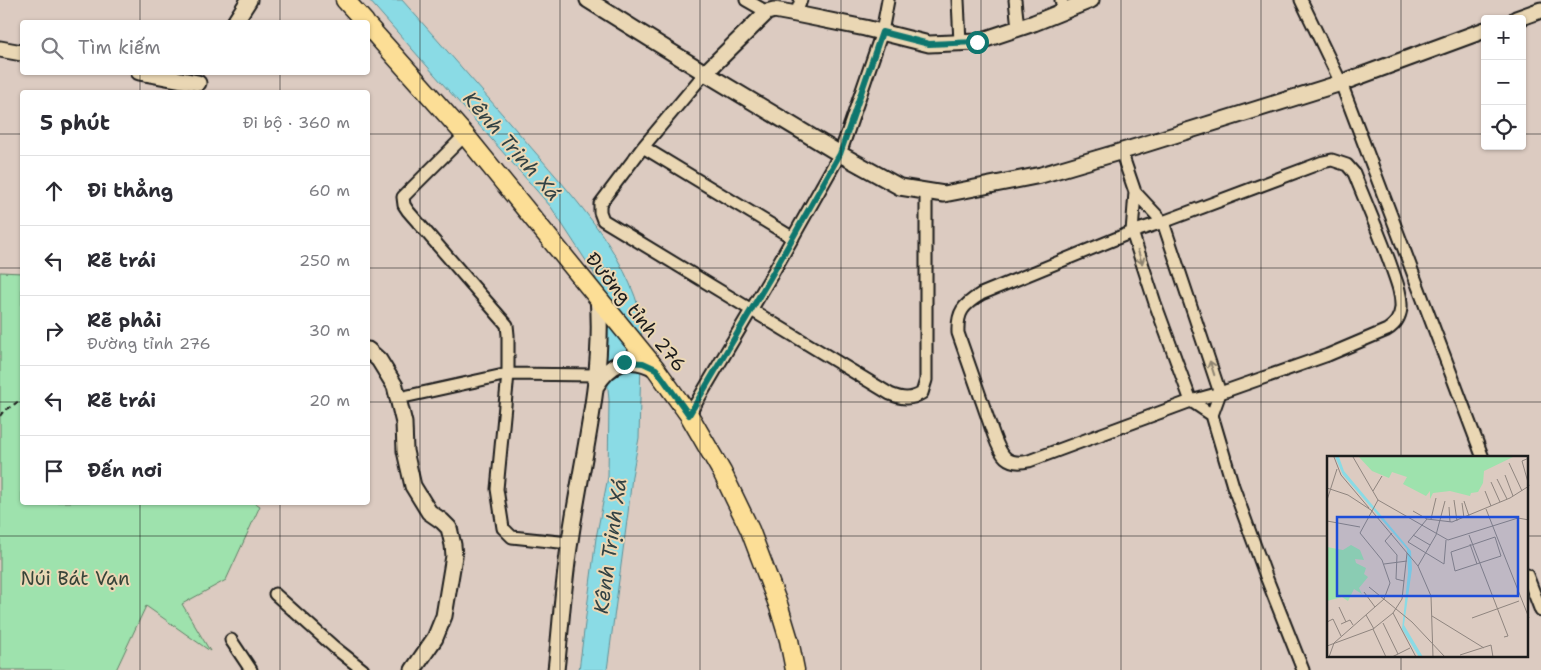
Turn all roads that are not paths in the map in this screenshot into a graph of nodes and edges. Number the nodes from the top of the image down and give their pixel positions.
1 (249, 0) edge
2 (345, 0) edge
3 (588, 0) edge
4 (746, 0) edge
5 (888, 0) edge
6 (958, 0) edge
7 (1015, 0) edge
8 (1301, 0) edge
9 (1086, 1) edge
10 (1062, 6) edge
11 (798, 7) edge
12 (1541, 10) edge
13 (767, 12) junction
14 (1526, 15) edge
15 (236, 20) edge
16 (363, 20) edge
17 (370, 28) edge
18 (1018, 28) junction
19 (1481, 31) edge
20 (882, 32) junction
21 (960, 43) junction
22 (0, 49) edge
23 (20, 53) edge
24 (705, 73) junction
25 (157, 75) edge
26 (199, 82) edge
27 (1341, 83) junction
28 (465, 135) junction
29 (643, 147) junction
30 (1121, 151) junction
31 (840, 154) junction
32 (926, 191) junction
33 (1135, 192) junction
34 (1163, 222) junction
35 (1132, 232) junction
36 (793, 238) junction
37 (598, 297) junction
38 (751, 310) junction
39 (370, 352) edge
40 (656, 369) junction
41 (508, 374) junction
42 (596, 381) junction
43 (1220, 393) junction
44 (399, 398) junction
45 (1191, 401) junction
46 (1212, 414) junction
47 (689, 415) junction
48 (1482, 456) edge
49 (569, 543) junction
50 (1528, 578) edge
51 (275, 594) dead end
52 (1541, 611) edge
53 (231, 640) dead end
54 (251, 670) edge
55 (363, 670) edge
56 (413, 670) edge
57 (556, 670) edge
58 (794, 670) edge
59 (1303, 670) edge

1 - 15 main road
2 - 16 main road
3 - 24 main road
4 - 13 street
5 - 20 street
6 - 21 street
7 - 18 street
8 - 27 street
9 - 10 main road
10 - 18 main road
11 - 13 main road
11 - 20 main road
12 - 14 main road
13 - 24 main road
17 - 28 main road, Đường tỉnh 276
18 - 21 main road
19 - 27 main road
20 - 21 main road
20 - 31 street
22 - 23 main road
24 - 29 street
24 - 31 main road
25 - 26 main road
27 - 30 main road
27 - 48 street
28 - 37 main road, Đường tỉnh 276
28 - 41 street
29 - 36 street
29 - 38 street
30 - 32 main road
30 - 33 street
31 - 32 main road
31 - 36 street
32 - 38 street
33 - 34 street
33 - 35 street
34 - 35 street
43 -> 34 street
34 - 43 street
35 -> 45 street
35 - 45 street
36 - 38 street
37 - 40 main road, Đường tỉnh 276
37 - 42 main road
38 - 47 street
39 - 44 main road
40 - 42 main road
40 - 47 main road, Đường tỉnh 276
41 - 42 street
41 - 44 street
41 - 49 street
42 - 49 main road
43 - 45 street
43 - 46 street
44 - 56 main road
45 - 46 street
46 - 59 street
47 - 58 main road, Đường tỉnh 276
49 - 57 main road
50 - 52 street
51 - 55 street
53 - 54 street

